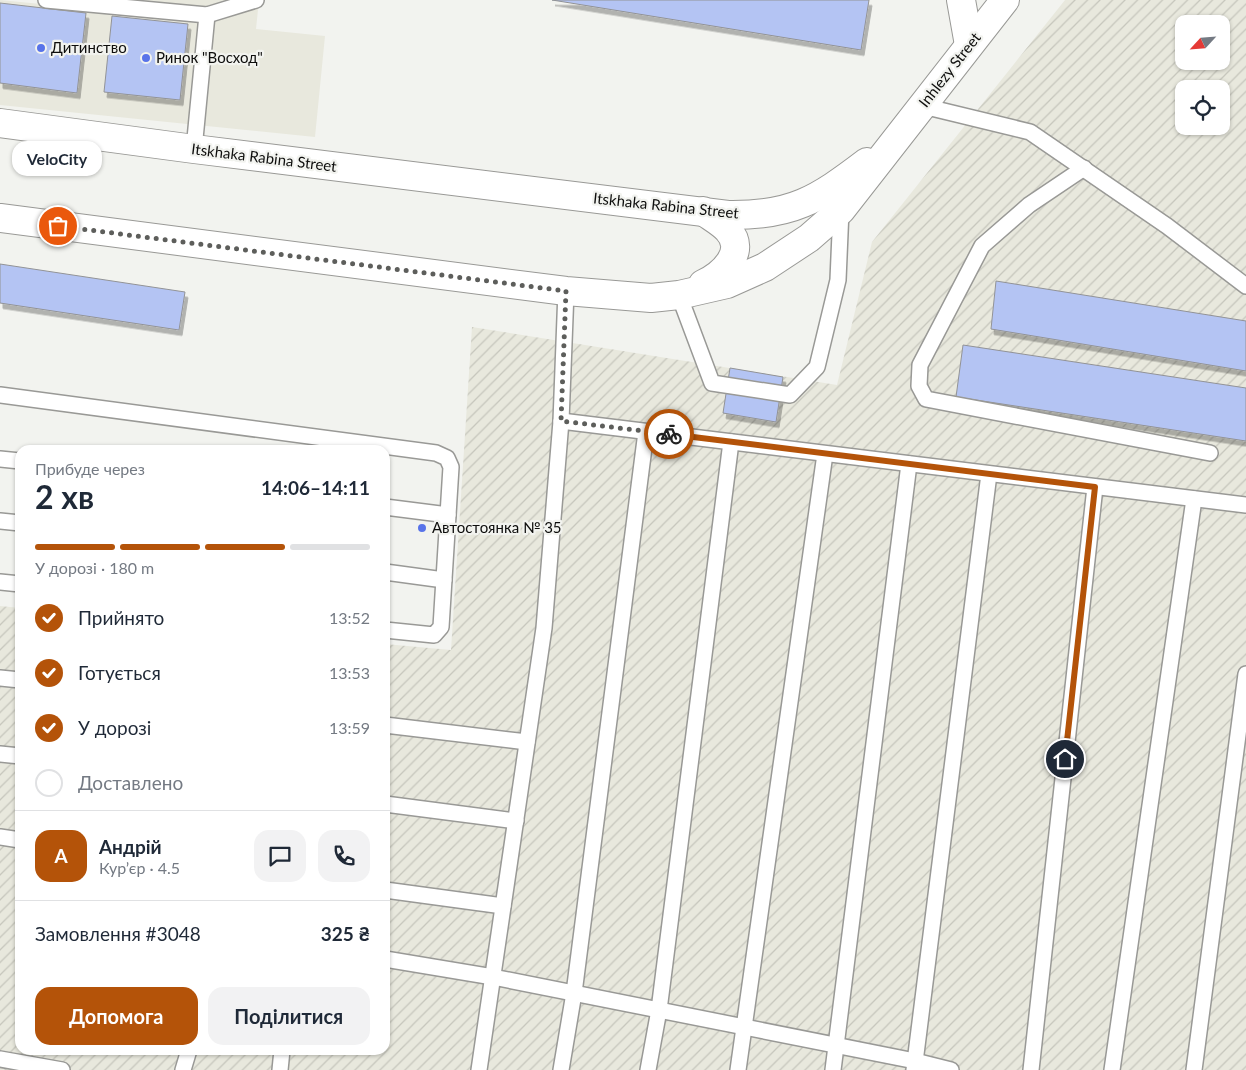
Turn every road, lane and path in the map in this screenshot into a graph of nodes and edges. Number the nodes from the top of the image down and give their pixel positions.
1 (46, 0) edge
2 (256, 0) edge
3 (961, 0) edge
4 (1005, 0) edge
5 (207, 15) junction
6 (969, 45) junction
7 (923, 106) junction
8 (0, 123) edge
9 (896, 140) junction
10 (194, 150) junction
11 (1084, 168) junction
12 (841, 210) junction
13 (703, 212) junction
14 (0, 218) edge
15 (1246, 286) edge
16 (566, 291) junction
17 (679, 295) junction
18 (0, 395) edge
19 (561, 421) junction
20 (646, 432) junction
21 (731, 442) junction
22 (376, 445) edge
23 (390, 447) edge
24 (1210, 453) dead end
25 (826, 454) junction
26 (0, 459) edge
27 (15, 460) edge
28 (909, 464) junction
29 (989, 474) junction
30 (1095, 487) junction
31 (1194, 499) junction
32 (1246, 505) edge
33 (390, 508) edge
34 (448, 515) junction
35 (0, 521) edge
36 (15, 522) edge
37 (390, 573) edge
38 (444, 580) junction
39 (0, 582) edge
40 (15, 584) edge
41 (390, 631) edge
42 (1246, 674) edge
43 (0, 678) edge
44 (15, 680) edge
45 (390, 726) edge
46 (527, 742) junction
47 (0, 754) edge
48 (15, 756) edge
49 (390, 805) edge
50 (516, 821) junction
51 (0, 837) edge
52 (15, 839) edge
53 (390, 891) edge
54 (503, 906) junction
55 (390, 960) edge
56 (493, 977) junction
57 (574, 993) junction
58 (659, 1010) junction
59 (745, 1027) junction
60 (837, 1046) junction
61 (188, 1055) edge
62 (282, 1055) edge
63 (0, 1059) edge
64 (915, 1066) edge
65 (62, 1070) edge
66 (183, 1070) edge
67 (280, 1070) edge
68 (479, 1070) edge
69 (561, 1070) edge
70 (648, 1070) edge
71 (738, 1070) edge
72 (833, 1070) edge
73 (951, 1070) edge
74 (1031, 1070) edge
75 (1112, 1070) edge
76 (1194, 1070) edge

1 - 5 lane
2 - 5 lane
3 - 6 main road
4 - 6 main road, Inhlezy Street
5 - 10 lane
6 - 7 main road, Inhlezy Street
7 - 9 main road, Inhlezy Street
7 - 11 lane
8 - 10 main road, Itskhaka Rabina Street
9 - 12 main road
9 - 13 main road, Itskhaka Rabina Street
10 - 13 main road, Itskhaka Rabina Street
11 - 15 lane
11 - 24 lane
12 - 17 main road
12 - 17 lane
13 - 17 main road
14 - 16 main road
16 - 17 main road
16 - 19 lane
18 - 22 lane
19 - 20 lane
19 - 46 lane
20 - 21 lane
20 - 57 lane
21 - 25 lane
21 - 58 lane
23 - 34 lane
25 - 28 lane
25 - 59 lane
26 - 27 lane
28 - 29 lane
28 - 60 lane
29 - 30 lane
29 - 64 lane
30 - 31 lane
30 - 74 lane
31 - 32 lane
31 - 75 lane
33 - 34 lane
34 - 38 lane
35 - 36 lane
37 - 38 lane
38 - 41 lane
39 - 40 lane
42 - 76 lane
43 - 44 lane
45 - 46 lane
46 - 50 lane
47 - 48 lane
49 - 50 lane
50 - 54 lane
51 - 52 lane
53 - 54 lane
54 - 56 lane
55 - 56 lane
56 - 57 lane
56 - 68 lane
57 - 58 lane
57 - 69 lane
58 - 59 lane
58 - 70 lane
59 - 60 lane
59 - 71 lane
60 - 64 lane
60 - 72 lane
61 - 66 lane
62 - 67 lane
63 - 65 lane
64 - 73 lane

